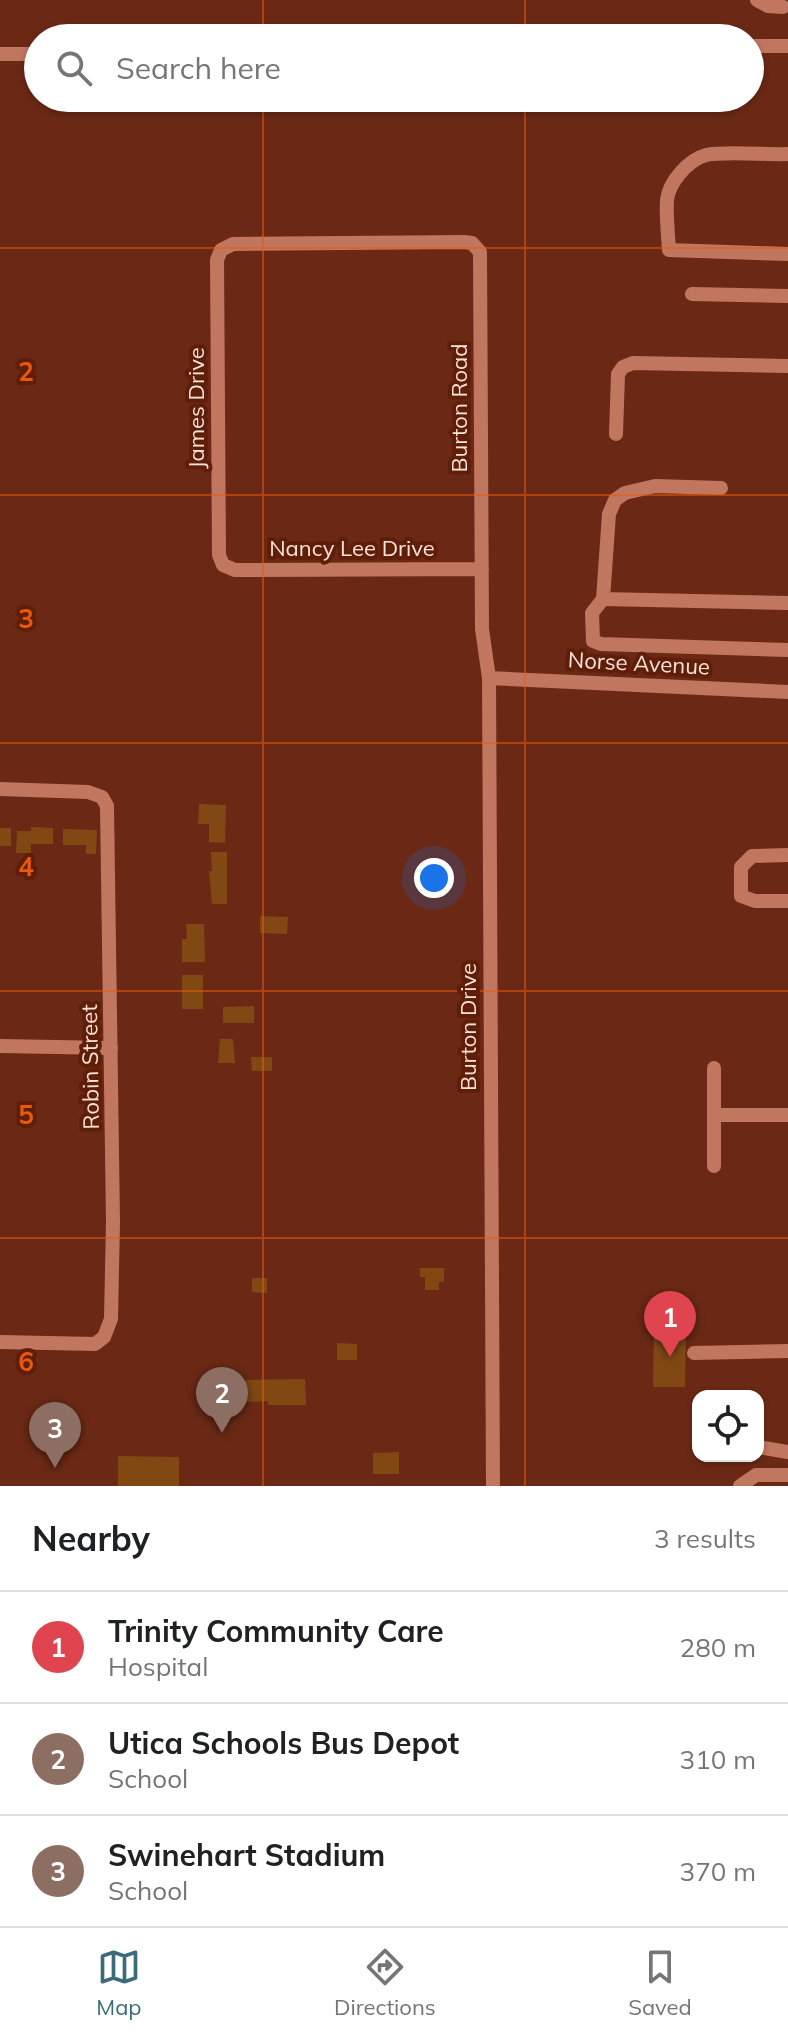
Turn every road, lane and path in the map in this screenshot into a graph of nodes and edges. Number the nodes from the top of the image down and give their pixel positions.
1 (757, 0) edge
2 (783, 7) dead end
3 (764, 46) edge
4 (788, 46) edge
5 (0, 54) edge
6 (24, 54) edge
7 (788, 154) edge
8 (477, 247) joint
9 (788, 254) edge
10 (692, 294) dead end
11 (788, 296) edge
12 (788, 366) edge
13 (616, 434) dead end
14 (721, 488) dead end
15 (223, 565) joint
16 (482, 569) junction
17 (603, 599) junction
18 (788, 603) edge
19 (788, 650) edge
20 (489, 678) junction
21 (788, 692) edge
22 (0, 789) edge
23 (788, 855) edge
24 (788, 901) edge
25 (0, 1046) edge
26 (111, 1048) junction
27 (714, 1068) dead end
28 (714, 1115) junction
29 (788, 1115) edge
30 (714, 1166) dead end
31 (0, 1342) edge
32 (788, 1351) edge
33 (694, 1353) dead end
34 (764, 1448) edge
35 (788, 1452) edge
36 (788, 1475) edge
37 (769, 1481) edge
38 (788, 1481) edge
39 (493, 1486) edge
40 (740, 1486) edge
41 (756, 1486) edge

1 - 2 street
3 - 4 street
5 - 6 street
7 - 9 street
8 - 15 street, James Drive
8 - 16 street, Burton Road
10 - 11 street
12 - 13 street
14 - 17 street
15 - 16 street, Nancy Lee Drive
16 - 20 street, Burton Drive
17 - 18 street
17 - 19 street
20 - 21 street, Norse Avenue
20 - 39 street, Burton Drive
22 - 26 street, Robin Street
23 - 24 street
25 - 26 street
26 - 31 street, Robin Street
27 - 28 street
28 - 29 street
28 - 30 street
32 - 33 street
34 - 35 street
36 - 37 street
37 - 38 street
37 - 40 street
37 - 41 street

